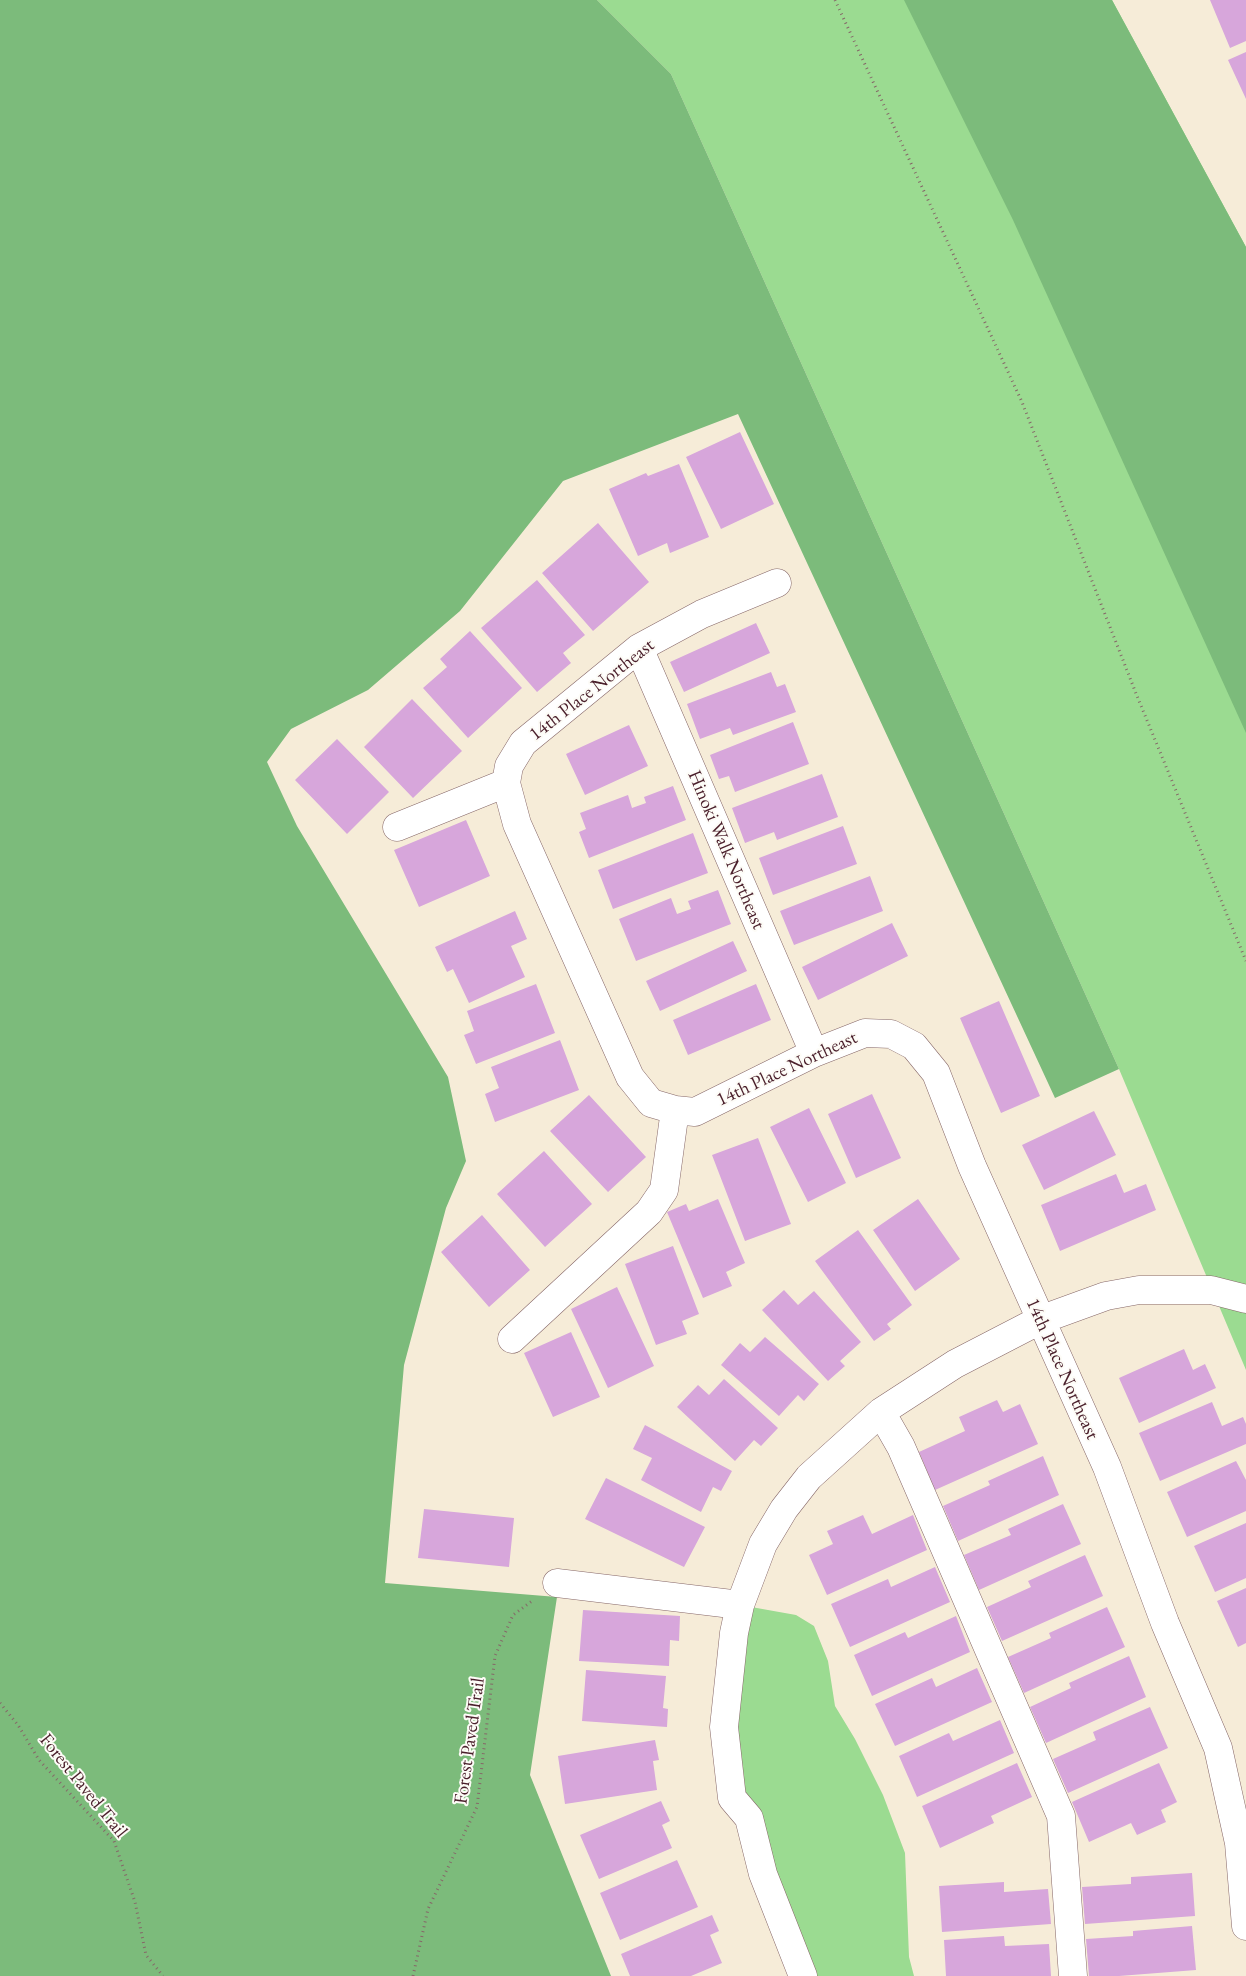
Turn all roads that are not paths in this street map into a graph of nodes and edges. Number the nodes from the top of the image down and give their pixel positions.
1 (777, 584) dead end
2 (639, 648) junction
3 (506, 783) junction
4 (397, 828) dead end
5 (814, 1053) junction
6 (675, 1110) junction
7 (1246, 1299) edge
8 (1040, 1320) junction
9 (512, 1339) dead end
10 (881, 1412) junction
11 (556, 1583) road end
12 (740, 1605) junction
13 (1246, 1926) edge
14 (804, 1976) edge
15 (1073, 1976) edge

1 - 2 street, 14th Place Northeast
2 - 3 street, 14th Place Northeast
2 - 5 street, Hinoki Walk Northeast
3 - 4 street
3 - 6 street, 14th Place Northeast
5 - 6 street, 14th Place Northeast
5 - 8 street, 14th Place Northeast
6 - 9 street
7 - 8 street
8 - 10 street
8 - 13 street, 14th Place Northeast
10 - 12 street
10 - 15 street
11 - 12 street
12 - 14 street

